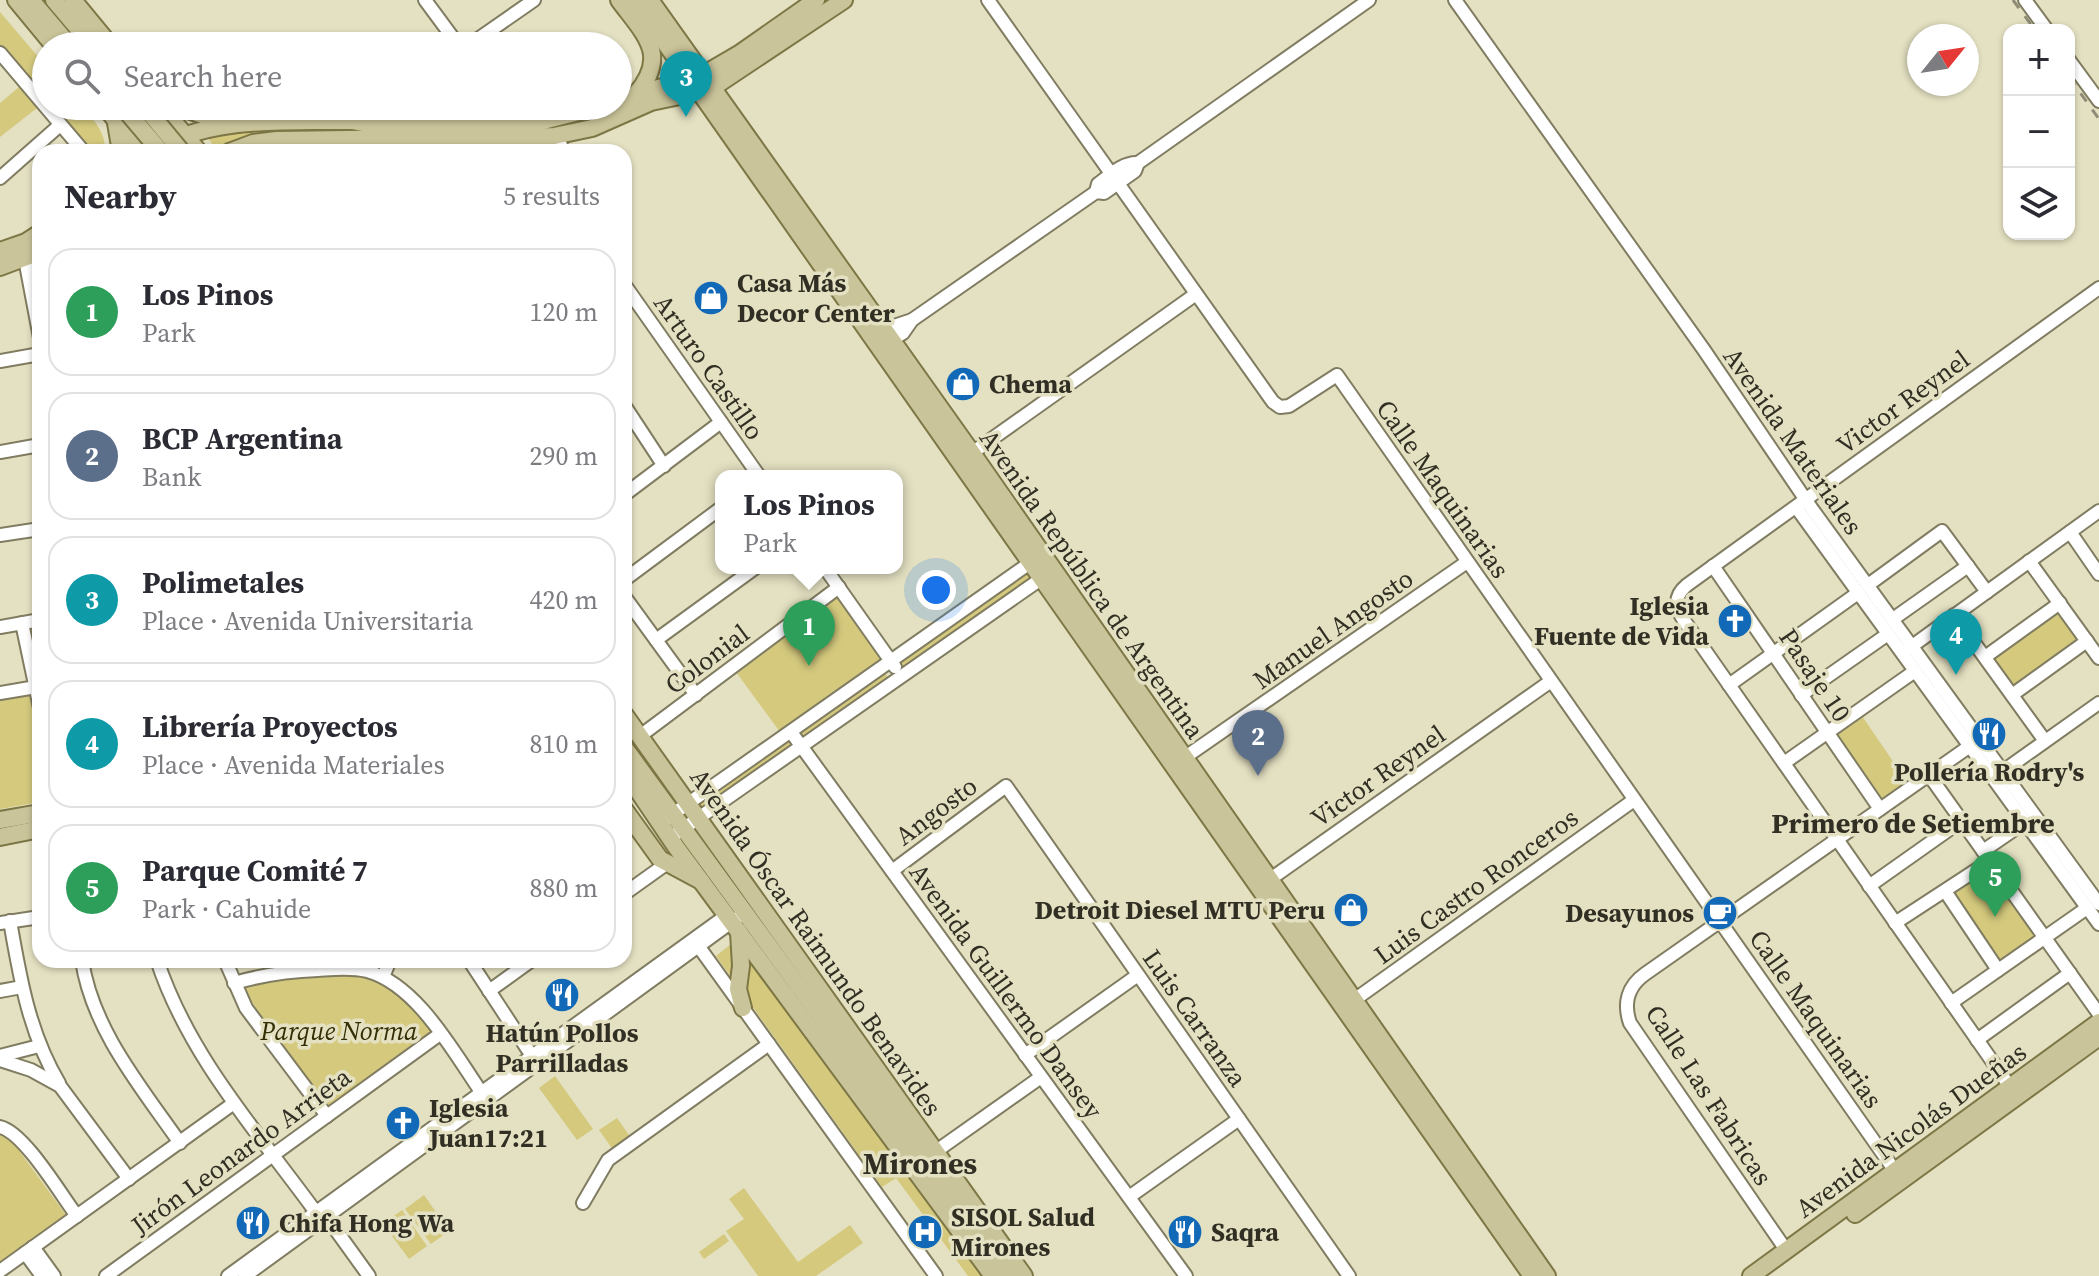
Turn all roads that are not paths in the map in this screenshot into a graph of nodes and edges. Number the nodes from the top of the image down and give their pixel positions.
1 (16, 0) edge
2 (31, 0) edge
3 (54, 0) edge
4 (73, 0) edge
5 (425, 0) edge
6 (534, 0) edge
7 (619, 0) edge
8 (635, 0) edge
9 (650, 0) edge
10 (816, 0) edge
11 (844, 0) edge
12 (988, 0) edge
13 (1369, 0) edge
14 (1455, 0) edge
15 (2025, 0) edge
16 (643, 22) junction
17 (2043, 24) edge
18 (42, 32) edge
19 (58, 32) edge
20 (81, 32) edge
21 (99, 32) edge
22 (449, 32) edge
23 (488, 32) edge
24 (1, 58) edge
25 (2075, 68) edge
26 (701, 83) junction
27 (32, 93) edge
28 (636, 94) junction
29 (632, 95) edge
30 (2099, 101) edge
31 (632, 105) edge
32 (56, 120) edge
33 (118, 120) edge
34 (122, 120) edge
35 (124, 120) edge
36 (125, 120) edge
37 (147, 120) edge
38 (156, 120) edge
39 (171, 120) edge
40 (216, 120) edge
41 (287, 120) edge
42 (368, 120) edge
43 (546, 120) edge
44 (599, 120) edge
45 (233, 124) junction
46 (60, 125) junction
47 (592, 128) junction
48 (184, 134) junction
49 (303, 139) junction
50 (367, 139) junction
51 (40, 144) edge
52 (77, 144) edge
53 (120, 144) edge
54 (137, 144) edge
55 (152, 144) edge
56 (165, 144) edge
57 (175, 144) edge
58 (192, 144) edge
59 (250, 144) edge
60 (295, 144) edge
61 (381, 144) edge
62 (569, 144) edge
63 (32, 152) edge
64 (1115, 178) junction
65 (0, 183) edge
66 (32, 238) edge
67 (0, 251) edge
68 (32, 256) edge
69 (0, 267) edge
70 (2099, 288) edge
71 (1196, 294) junction
72 (632, 295) edge
73 (883, 340) junction
74 (32, 355) edge
75 (0, 361) edge
76 (632, 420) edge
77 (721, 422) junction
78 (32, 446) edge
79 (0, 452) edge
80 (972, 453) junction
81 (664, 466) junction
82 (755, 470) edge
83 (632, 489) edge
84 (1801, 503) junction
85 (2099, 511) edge
86 (715, 512) edge
87 (32, 530) edge
88 (2070, 532) junction
89 (0, 535) edge
90 (1037, 559) junction
91 (2029, 561) junction
92 (1467, 562) junction
93 (1713, 566) junction
94 (1968, 566) junction
95 (632, 574) edge
96 (747, 574) edge
97 (829, 574) edge
98 (1048, 574) junction
99 (2099, 574) edge
100 (839, 587) junction
101 (1863, 589) junction
102 (1987, 592) junction
103 (2060, 603) junction
104 (632, 607) edge
105 (1954, 615) junction
106 (1893, 619) junction
107 (32, 621) edge
108 (22, 623) junction
109 (0, 627) edge
110 (1888, 634) junction
111 (656, 640) junction
112 (2087, 641) junction
113 (1907, 649) junction
114 (1773, 654) junction
115 (1985, 657) junction
116 (2099, 658) edge
117 (890, 660) junction
118 (32, 669) edge
119 (1915, 671) junction
120 (901, 675) junction
121 (1551, 681) junction
122 (1729, 685) junction
123 (32, 688) edge
124 (0, 693) edge
125 (696, 695) junction
126 (1801, 695) junction
127 (2012, 695) junction
128 (2099, 703) edge
129 (632, 725) edge
130 (791, 732) junction
131 (1827, 732) junction
132 (640, 736) junction
133 (2045, 741) junction
134 (802, 746) junction
135 (1970, 746) junction
136 (1184, 758) junction
137 (632, 761) edge
138 (1784, 763) junction
139 (1998, 774) junction
140 (1929, 775) junction
141 (632, 779) edge
142 (1006, 786) joint
143 (1634, 800) junction
144 (688, 804) junction
145 (1880, 809) junction
146 (32, 814) edge
147 (632, 819) edge
148 (666, 819) junction
149 (698, 819) junction
150 (0, 820) edge
151 (1961, 821) junction
152 (2025, 822) junction
153 (32, 831) edge
154 (677, 833) junction
155 (0, 837) edge
156 (1837, 839) junction
157 (1987, 856) junction
158 (666, 864) junction
159 (892, 871) junction
160 (1269, 880) junction
161 (702, 882) junction
162 (1869, 886) junction
163 (632, 888) edge
164 (749, 889) junction
165 (1945, 891) junction
166 (2093, 906) edge
167 (32, 918) edge
168 (735, 919) junction
169 (1720, 921) junction
170 (5, 922) edge
171 (1895, 923) junction
172 (2099, 924) edge
173 (2045, 938) junction
174 (699, 947) junction
175 (793, 951) junction
176 (84, 968) edge
177 (160, 968) edge
178 (228, 968) edge
179 (387, 968) edge
180 (474, 968) edge
181 (521, 968) edge
182 (1998, 970) junction
183 (2070, 973) junction
184 (1138, 975) junction
185 (383, 977) junction
186 (234, 983) junction
187 (22, 987) junction
188 (0, 991) edge
189 (489, 991) junction
190 (810, 1001) junction
191 (1951, 1003) junction
192 (1349, 1004) junction
193 (743, 1008) junction
194 (2099, 1014) edge
195 (2099, 1022) edge
196 (440, 1034) junction
197 (2099, 1037) edge
198 (1977, 1040) junction
199 (769, 1044) junction
200 (39, 1046) junction
201 (1025, 1055) junction
202 (532, 1056) junction
203 (0, 1058) edge
204 (1041, 1077) junction
205 (60, 1086) junction
206 (2014, 1092) junction
207 (484, 1096) junction
208 (234, 1103) junction
209 (327, 1116) junction
210 (1239, 1119) junction
211 (0, 1127) edge
212 (1955, 1136) junction
213 (180, 1143) junction
214 (935, 1152) junction
215 (273, 1155) junction
216 (1895, 1171) junction
217 (129, 1179) junction
218 (1129, 1197) junction
219 (583, 1203) dead end
220 (321, 1215) junction
221 (77, 1216) junction
222 (29, 1250) junction
223 (1786, 1250) junction
224 (0, 1271) edge
225 (42, 1276) edge
226 (54, 1276) edge
227 (106, 1276) edge
228 (228, 1276) edge
229 (245, 1276) edge
230 (369, 1276) edge
231 (936, 1276) edge
232 (993, 1276) edge
233 (1010, 1276) edge
234 (1024, 1276) edge
235 (1186, 1276) edge
236 (1349, 1276) edge
237 (1532, 1276) edge
238 (1547, 1276) edge
239 (1751, 1276) edge
240 (1769, 1276) edge

1 - 18 main road
2 - 19 main road
3 - 20 main road
4 - 21 main road
5 - 22 street
6 - 23 street
7 - 16 main road
8 - 16 main road, Avenida República de Argentina
9 - 26 main road, Avenida República de Argentina
10 - 26 main road
11 - 26 main road
12 - 64 street, Calle Maquinarias
13 - 64 street
14 - 84 street, Avenida Materiales
15 - 17 street
16 - 26 main road, Avenida República de Argentina
16 - 28 main road
24 - 27 street
25 - 30 street
26 - 28 main road
26 - 31 main road
26 - 73 main road, Avenida República de Argentina
28 - 29 main road
32 - 46 street
33 - 53 main road
34 - 54 main road
35 - 37 main road
36 - 55 main road, bridge
38 - 57 main road, bridge
39 - 48 main road
40 - 45 main road
41 - 45 main road
42 - 43 main road
44 - 47 main road
45 - 48 main road
46 - 51 street
46 - 52 street
47 - 50 main road
47 - 62 main road
48 - 56 main road
48 - 58 main road
49 - 50 main road
49 - 59 main road
49 - 60 main road
50 - 61 main road
63 - 65 street
64 - 71 street, Calle Maquinarias
64 - 73 street
66 - 67 main road
68 - 69 main road
70 - 84 street, Victor Reynel
71 - 80 street
71 - 92 street, Calle Maquinarias
72 - 77 street, Arturo Castillo
73 - 80 main road, Avenida República de Argentina
73 - 90 main road, Avenida República de Argentina
74 - 75 street
76 - 81 street
77 - 81 street
77 - 82 street, Arturo Castillo
78 - 79 street
80 - 90 main road, Avenida República de Argentina
81 - 83 street
84 - 93 street, Victor Reynel
84 - 101 street, Avenida Materiales
85 - 88 street
86 - 95 street
87 - 89 street
88 - 91 street
88 - 99 street
90 - 98 main road, Avenida República de Argentina
90 - 117 street
91 - 102 street
91 - 103 street
92 - 121 street, Calle Maquinarias
92 - 136 street, Manuel Angosto
93 - 114 street, Pasaje 10
93 - 122 street, Victor Reynel
94 - 101 street
94 - 102 street
94 - 106 street
96 - 111 street
97 - 100 street
98 - 120 street
98 - 136 main road, Avenida República de Argentina
98 - 192 main road, Avenida República de Argentina
100 - 117 street
100 - 125 street, Colonial
101 - 106 street, Avenida Materiales
101 - 110 street, Avenida Materiales
101 - 114 street
102 - 105 street
103 - 112 street
103 - 115 street
104 - 111 street
105 - 113 street
105 - 115 street
106 - 113 street, Avenida Materiales
107 - 108 street
108 - 109 street
108 - 118 street
110 - 113 street, Avenida Materiales
110 - 126 street
111 - 125 street
112 - 116 street
112 - 127 street
113 - 119 street, Avenida Materiales
113 - 139 street, Avenida Materiales
114 - 122 street
114 - 126 street, Pasaje 10
115 - 127 street
117 - 120 street
117 - 130 street
119 - 131 street
119 - 135 street, Avenida Materiales
120 - 134 street
121 - 143 street, Calle Maquinarias
121 - 160 street, Victor Reynel
122 - 138 street
123 - 124 street
125 - 132 street, Colonial
126 - 131 street, Pasaje 10
127 - 133 street
128 - 133 street
129 - 132 main road, Avenida Óscar Raimundo Benavides
130 - 134 street, Avenida Guillermo Dansey
130 - 144 street
131 - 138 street
131 - 145 street, Pasaje 10
132 - 144 main road, Avenida Óscar Raimundo Benavides
133 - 139 street
134 - 149 street
134 - 159 street, Avenida Guillermo Dansey
135 - 139 street, Avenida Materiales
135 - 140 street, Calle Las Fabricas
136 - 160 main road, Avenida República de Argentina
137 - 148 main road, Avenida Óscar Raimundo Benavides
138 - 156 street
139 - 152 street, Avenida Materiales
139 - 166 street, Avenida Materiales
140 - 145 street, Calle Las Fabricas
140 - 151 street
141 - 148 main road, Avenida Óscar Raimundo Benavides
142 - 159 street, Angosto
142 - 184 street, Luis Carranza
143 - 169 street, Calle Maquinarias
143 - 192 street, Luis Castro Ronceros
144 - 148 street
144 - 149 main road, Avenida Óscar Raimundo Benavides
145 - 156 street, Calle Las Fabricas
146 - 150 main road
147 - 158 main road, Avenida Óscar Raimundo Benavides
148 - 154 main road, Avenida Óscar Raimundo Benavides
149 - 154 street
149 - 164 main road, Avenida Óscar Raimundo Benavides
151 - 157 street
151 - 162 street
152 - 157 street
152 - 166 street, Avenida Materiales
153 - 155 main road
154 - 161 main road, Avenida Óscar Raimundo Benavides
154 - 168 main road, Avenida Óscar Raimundo Benavides
156 - 162 street
156 - 169 street, Calle Las Fabricas
157 - 165 street
157 - 173 street
158 - 161 main road, Avenida Óscar Raimundo Benavides
158 - 163 street
159 - 201 street, Avenida Guillermo Dansey
160 - 192 main road, Avenida República de Argentina
161 - 168 main road, Avenida Óscar Raimundo Benavides
162 - 171 street
164 - 168 street
164 - 175 main road, Avenida Óscar Raimundo Benavides
165 - 171 street
165 - 182 street
166 - 172 street, Avenida Materiales
166 - 173 street
167 - 170 street
168 - 174 street
168 - 190 main road, Avenida Óscar Raimundo Benavides
168 - 193 main road
168 - 202 street
168 - 232 main road, Avenida Óscar Raimundo Benavides
169 - 216 street, Calle Maquinarias
169 - 223 street, Calle Las Fabricas
170 - 187 street
171 - 191 street
173 - 182 street
173 - 183 street
174 - 193 street
174 - 207 street
175 - 190 main road
175 - 214 main road, Avenida Óscar Raimundo Benavides
176 - 213 street
177 - 208 street
178 - 186 street
179 - 185 street
180 - 189 street
181 - 189 street
182 - 191 street
183 - 194 street
183 - 198 street
184 - 201 street
184 - 210 street, Luis Carranza
185 - 186 street
185 - 196 street
186 - 209 street
187 - 188 street
187 - 200 street
189 - 202 street
190 - 233 main road, Avenida Óscar Raimundo Benavides
191 - 198 street
192 - 237 main road, Avenida República de Argentina
192 - 238 main road, Avenida República de Argentina
193 - 199 street
195 - 206 main road, Avenida Nicolás Dueñas
196 - 207 street
196 - 209 street, Jirón Leonardo Arrieta
197 - 206 main road, Avenida Nicolás Dueñas
198 - 206 street
199 - 219 street
199 - 231 street
200 - 203 street
200 - 205 street
201 - 204 street, Avenida Guillermo Dansey
202 - 207 street
203 - 205 street
204 - 214 street
204 - 218 street, Avenida Guillermo Dansey
205 - 217 street
206 - 212 main road, Avenida Nicolás Dueñas
207 - 220 street
208 - 213 street
208 - 215 street
209 - 215 street, Jirón Leonardo Arrieta
210 - 218 street
210 - 236 street, Luis Carranza
211 - 221 street
212 - 216 main road, Avenida Nicolás Dueñas
212 - 240 main road, Avenida Nicolás Dueñas
213 - 217 street
214 - 234 main road, Avenida Óscar Raimundo Benavides
215 - 220 street
215 - 227 street, Jirón Leonardo Arrieta
216 - 223 main road, Avenida Nicolás Dueñas
217 - 221 street
218 - 235 street, Avenida Guillermo Dansey
220 - 228 street
220 - 229 street
220 - 230 street
221 - 222 street
222 - 224 street
222 - 225 street
222 - 226 street
223 - 239 main road, Avenida Nicolás Dueñas

